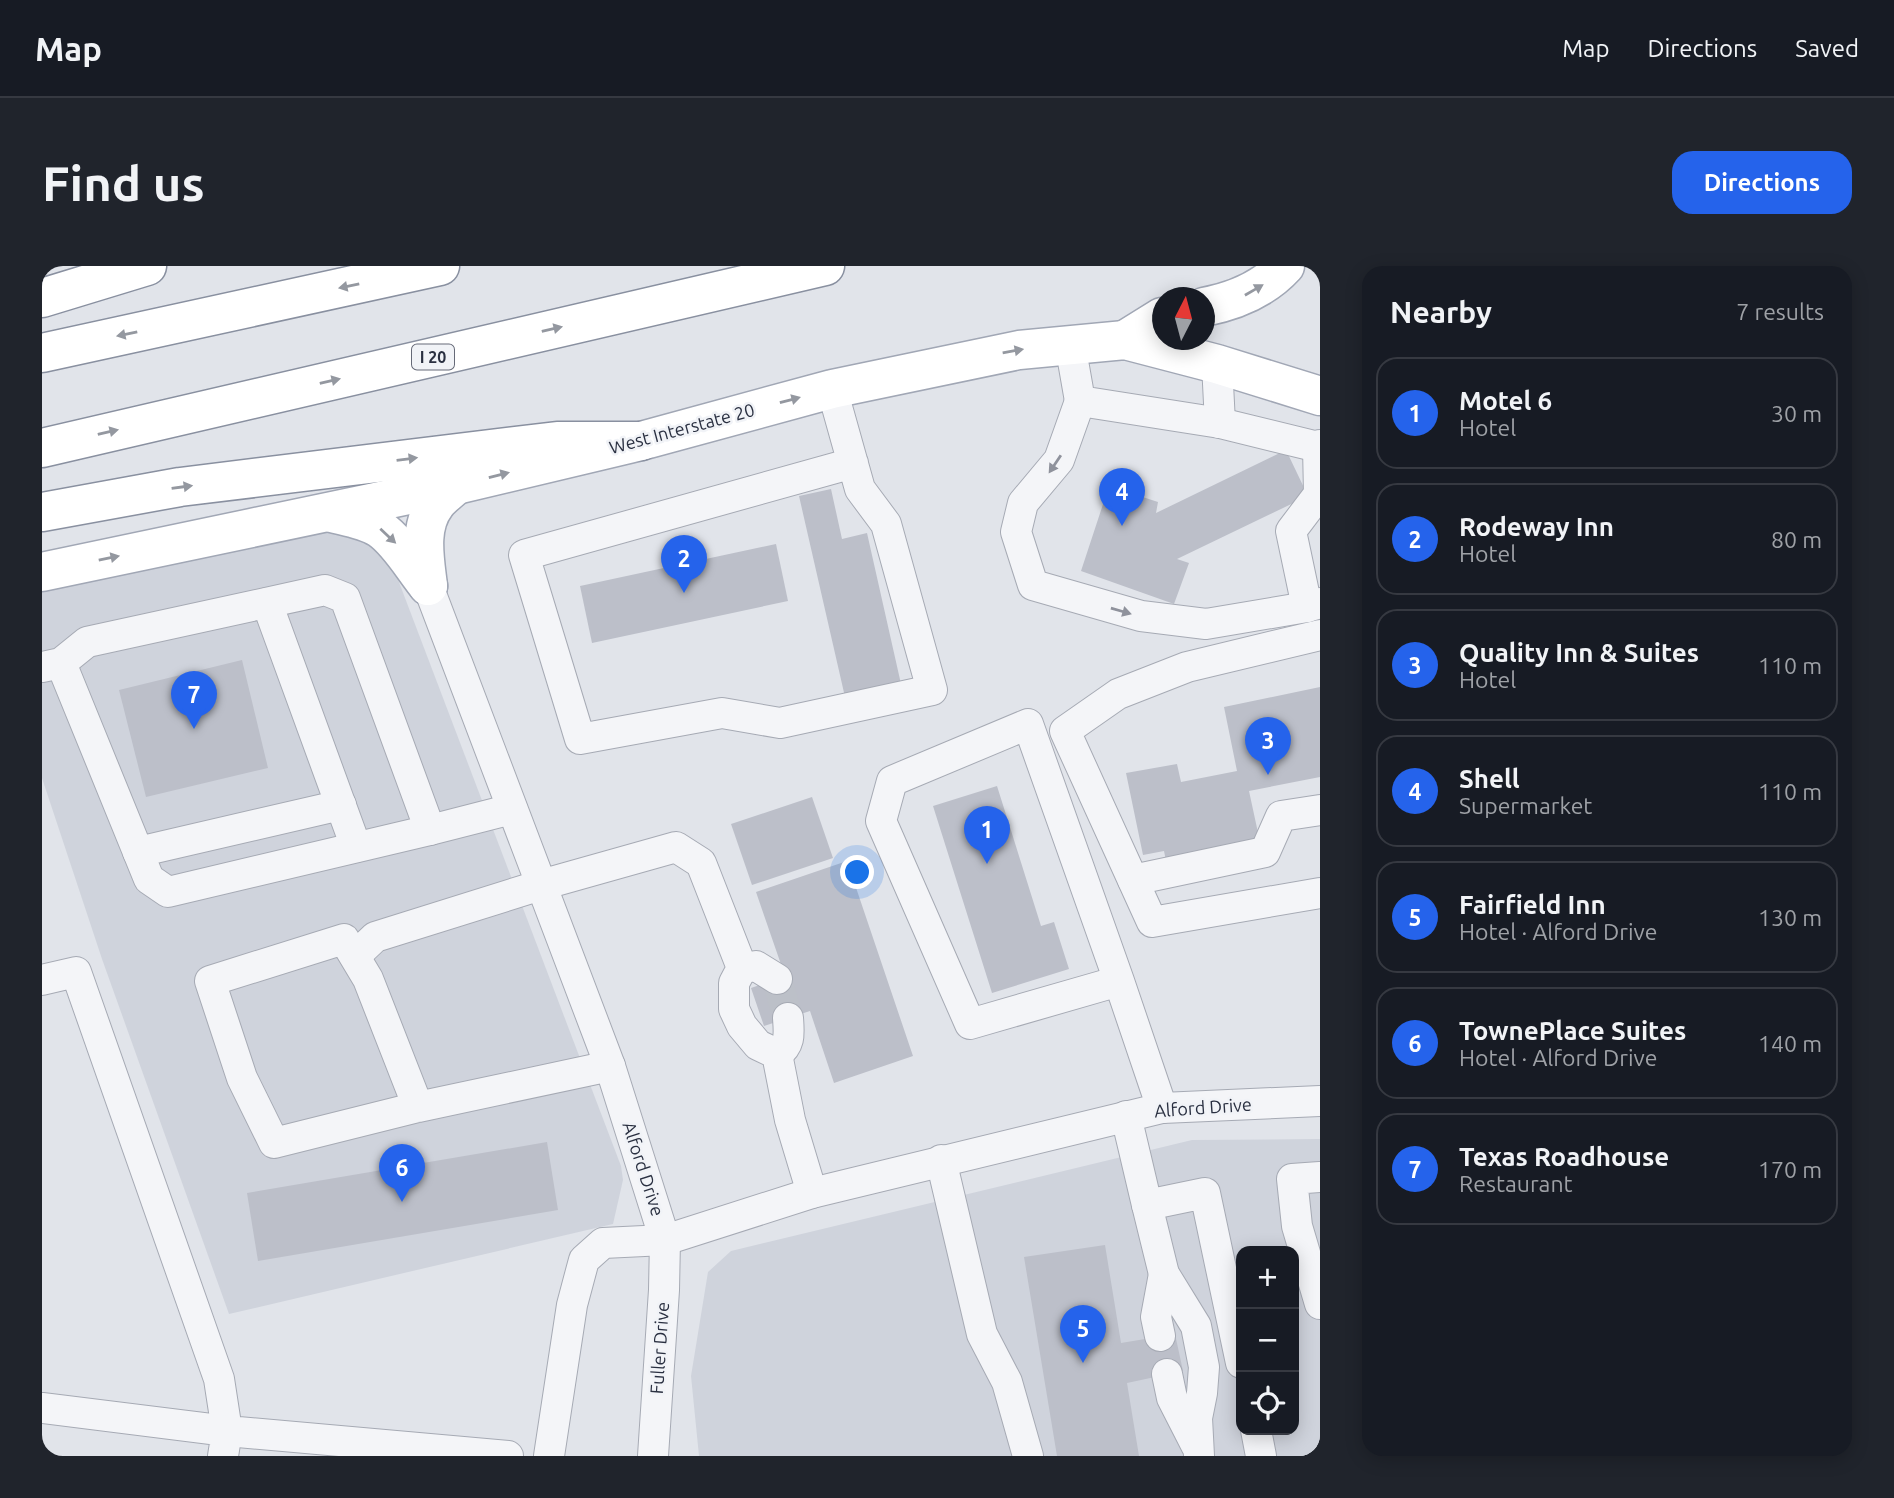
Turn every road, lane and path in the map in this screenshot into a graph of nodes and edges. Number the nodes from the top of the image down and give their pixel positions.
1 (147, 266) edge
2 (440, 266) edge
3 (825, 266) edge
4 (1285, 266) edge
5 (42, 299) edge
6 (1215, 305) edge
7 (1152, 324) edge
8 (1125, 340) junction
9 (1070, 344) junction
10 (42, 353) edge
11 (1217, 364) junction
12 (832, 389) junction
13 (1320, 396) edge
14 (1080, 401) junction
15 (1220, 423) junction
16 (641, 441) junction
17 (1319, 446) edge
18 (42, 447) edge
19 (852, 463) junction
20 (456, 485) junction
21 (42, 512) edge
22 (330, 513) junction
23 (42, 572) edge
24 (428, 586) junction
25 (267, 603) junction
26 (1313, 605) edge
27 (1320, 635) edge
28 (51, 665) edge
29 (341, 805) junction
30 (512, 809) junction
31 (1320, 810) edge
32 (430, 831) junction
33 (356, 847) junction
34 (138, 852) junction
35 (1133, 880) junction
36 (541, 885) junction
37 (1320, 893) edge
38 (355, 956) junction
39 (742, 968) junction
40 (777, 979) dead end
41 (42, 980) edge
42 (1119, 981) junction
43 (788, 1018) tunnel mouth
44 (778, 1054) junction
45 (610, 1066) junction
46 (1320, 1101) edge
47 (418, 1107) junction
48 (1162, 1108) junction
49 (1126, 1116) junction
50 (941, 1160) junction
51 (1320, 1177) edge
52 (812, 1193) junction
53 (1147, 1205) junction
54 (665, 1240) junction
55 (1164, 1273) junction
56 (1320, 1304) edge
57 (1160, 1336) dead end
58 (1236, 1340) edge
59 (1167, 1374) dead end
60 (42, 1408) edge
61 (1257, 1435) edge
62 (225, 1443) edge
63 (1199, 1452) edge
64 (508, 1456) edge
65 (549, 1456) edge
66 (653, 1456) edge
67 (1028, 1456) edge
68 (1261, 1456) edge

1 - 5 main road
2 -> 10 main road
18 -> 3 main road, I 20
6 -> 4 main road
7 - 8 main road
8 - 9 main road, West Interstate 20
8 - 11 main road, West Interstate 20
12 -> 9 main road, West Interstate 20
9 - 14 street
11 - 13 main road, West Interstate 20
11 - 15 street
16 -> 12 main road, West Interstate 20
12 - 19 street
14 - 15 street
14 -> 26 street
15 - 17 street
20 -> 16 main road, West Interstate 20
21 -> 16 main road
17 - 26 street
19 - 19 street
20 - 22 main road, West Interstate 20
20 - 24 main road
23 -> 22 main road, West Interstate 20
22 -> 24 main road
24 - 30 street, Alford Drive
25 - 28 street
25 - 29 street
25 - 32 street
27 - 35 street
28 - 34 street
29 - 33 street
29 - 34 street
30 - 32 street
30 - 36 street, Alford Drive
31 - 35 street
32 - 33 street
33 - 34 street
35 - 37 street
36 - 38 street
36 - 39 street
36 - 45 street, Alford Drive
38 - 47 street
38 - 47 street
39 - 40 street
39 - 44 street
41 - 62 street
42 - 42 street
42 - 48 street
43 - 44 street
44 - 52 street
45 - 47 street
45 - 54 street, Alford Drive
46 - 48 street, Alford Drive
48 - 49 street, Alford Drive
49 - 50 street, Alford Drive
49 - 53 street
50 - 52 street, Alford Drive
50 - 67 street
51 - 56 street
52 - 54 street, Alford Drive
53 - 55 street
53 - 58 street
54 - 65 street
54 - 66 street, Fuller Drive
55 - 57 street
55 - 63 street
59 - 63 street
60 - 62 street
61 - 68 street
62 - 64 street

